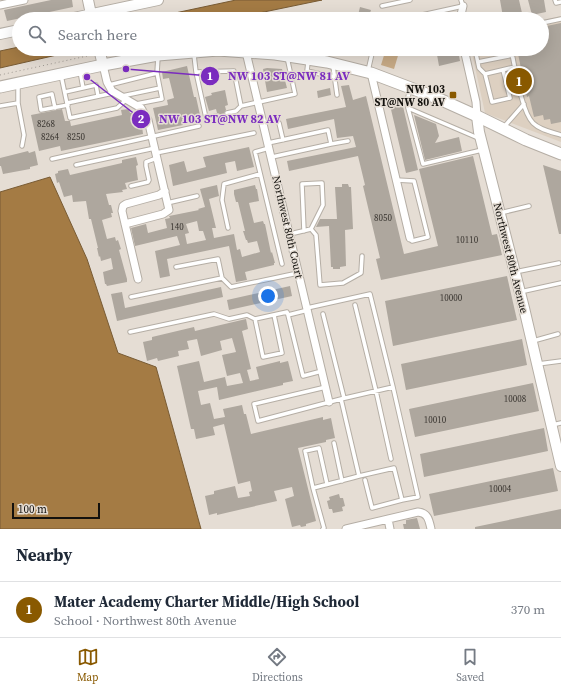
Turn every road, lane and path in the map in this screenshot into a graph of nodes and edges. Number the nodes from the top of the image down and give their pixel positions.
1 (21, 0) edge
2 (88, 0) edge
3 (156, 0) edge
4 (410, 0) edge
5 (555, 0) edge
6 (561, 2) edge
7 (462, 3) edge
8 (123, 4) edge
9 (0, 5) edge
10 (382, 6) dead end
11 (91, 12) edge
12 (104, 12) edge
13 (429, 12) edge
14 (561, 18) edge
15 (549, 21) edge
16 (12, 31) edge
17 (0, 34) edge
18 (87, 56) dead end
19 (100, 56) edge
20 (152, 56) edge
21 (158, 56) edge
22 (194, 56) edge
23 (247, 56) edge
24 (287, 56) edge
25 (302, 56) joint
26 (372, 56) edge
27 (466, 56) edge
28 (477, 56) edge
29 (508, 56) edge
30 (513, 56) edge
31 (478, 62) junction
32 (332, 63) junction
33 (102, 65) junction
34 (515, 67) junction
35 (80, 70) junction
36 (503, 70) junction
37 (196, 72) junction
38 (369, 72) junction
39 (158, 73) junction
40 (60, 74) junction
41 (485, 74) junction
42 (0, 75) edge
43 (334, 77) junction
44 (18, 83) junction
45 (108, 85) junction
46 (0, 87) edge
47 (83, 88) junction
48 (160, 88) junction
49 (410, 88) junction
50 (65, 92) junction
51 (337, 95) dead end
52 (98, 96) junction
53 (121, 96) junction
54 (18, 102) junction
55 (259, 103) junction
56 (67, 104) junction
57 (135, 104) junction
58 (524, 104) junction
59 (0, 106) edge
60 (241, 106) junction
61 (55, 108) junction
62 (408, 108) junction
63 (227, 113) dead end
64 (218, 116) dead end
65 (477, 116) junction
66 (279, 123) dead end
67 (199, 126) dead end
68 (503, 129) junction
69 (254, 133) dead end
70 (561, 135) edge
71 (152, 137) junction
72 (283, 140) junction
73 (348, 141) dead end
74 (331, 144) junction
75 (482, 144) junction
76 (22, 146) dead end
77 (269, 146) junction
78 (156, 153) junction
79 (561, 154) edge
80 (272, 157) junction
81 (52, 159) dead end
82 (76, 165) dead end
83 (260, 174) junction
84 (396, 180) junction
85 (132, 186) dead end
86 (165, 191) junction
87 (197, 196) dead end
88 (167, 203) junction
89 (529, 206) dead end
90 (499, 213) junction
91 (125, 224) junction
92 (228, 228) dead end
93 (311, 229) junction
94 (304, 231) junction
95 (290, 234) junction
96 (410, 238) joint
97 (362, 256) dead end
98 (559, 263) dead end
99 (282, 264) dead end
100 (176, 267) dead end
101 (514, 272) junction
102 (299, 273) junction
103 (222, 278) junction
104 (138, 279) dead end
105 (561, 282) edge
106 (519, 292) junction
107 (131, 297) dead end
108 (355, 304) dead end
109 (307, 309) junction
110 (323, 314) dead end
111 (274, 315) junction
112 (288, 315) junction
113 (255, 319) junction
114 (130, 332) dead end
115 (558, 334) dead end
116 (532, 342) junction
117 (561, 361) edge
118 (537, 364) junction
119 (322, 371) junction
120 (326, 387) junction
121 (393, 387) junction
122 (376, 391) junction
123 (343, 399) junction
124 (329, 402) junction
125 (556, 424) edge
126 (334, 443) dead end
127 (559, 452) edge
128 (391, 459) dead end
129 (561, 466) edge
130 (359, 476) junction
131 (365, 480) dead end
132 (342, 481) junction
133 (327, 484) junction
134 (313, 488) junction
135 (402, 500) junction
136 (388, 519) junction
137 (323, 529) edge
138 (346, 529) edge
139 (390, 529) edge
140 (431, 529) edge

1 - 9 street
2 - 11 street
3 - 8 street
4 - 10 lane
5 - 6 lane
7 - 13 lane
8 - 12 street
14 - 15 lane
16 - 17 street
18 - 42 path
19 - 33 street
20 - 33 main road
21 - 39 lane
22 - 37 lane
23 - 55 street, Northwest 80th Court
24 - 55 lane
25 - 32 main road
25 - 43 lane
26 - 38 lane
27 - 65 street, Northwest 80th Avenue
28 - 31 lane
29 - 31 lane
30 - 34 lane
31 - 41 lane
32 - 38 main road
32 - 43 lane
33 - 35 main road
33 - 45 street
34 - 36 lane
34 - 58 lane
35 - 40 main road
35 - 47 lane
36 - 41 lane
36 - 41 lane
37 - 60 lane
37 - 64 lane
38 - 49 main road
38 - 84 street
39 - 45 lane
39 - 48 lane
40 - 44 main road
40 - 50 lane
43 - 51 lane
44 - 46 main road
44 - 54 lane
45 - 53 street
47 - 50 lane
47 - 52 lane
48 - 53 lane
48 - 57 lane
49 - 62 lane
49 - 65 main road
50 - 56 lane
52 - 53 lane
52 - 56 lane
53 - 56 lane
53 - 57 street
54 - 59 lane
54 - 76 lane
55 - 60 lane
55 - 77 street, Northwest 80th Court
56 - 61 lane
57 - 71 street
58 - 68 lane
58 - 70 lane
60 - 63 lane
61 - 61 lane
62 - 75 lane
62 - 75 lane
65 - 68 main road
65 - 75 street, Northwest 80th Avenue
66 - 72 lane
67 - 71 lane
68 - 79 main road
69 - 78 lane
71 - 78 street
71 - 81 lane
72 - 74 lane
72 - 77 lane
73 - 74 lane
74 - 80 lane
75 - 90 street, Northwest 80th Avenue
77 - 80 street, Northwest 80th Court
77 - 83 lane
78 - 82 lane
78 - 85 lane
78 - 86 street
80 - 95 street, Northwest 80th Court
83 - 92 lane
83 - 99 lane
84 - 96 street
84 - 96 lane
86 - 88 street
86 - 91 street
87 - 88 lane
88 - 91 street
89 - 90 lane
90 - 101 street, Northwest 80th Avenue
91 - 104 street
93 - 94 lane
93 - 94 lane
93 - 97 lane
94 - 95 lane
95 - 102 street, Northwest 80th Court
98 - 101 lane
100 - 103 lane
101 - 106 street, Northwest 80th Avenue
102 - 103 lane
102 - 109 street, Northwest 80th Court
103 - 107 lane
105 - 106 lane
106 - 116 street, Northwest 80th Avenue
108 - 122 lane
109 - 112 lane
109 - 119 street, Northwest 80th Court
109 - 121 lane
110 - 123 lane
111 - 112 lane
111 - 113 lane
111 - 113 lane
112 - 119 lane
113 - 114 lane
115 - 116 lane
116 - 118 street, Northwest 80th Avenue
117 - 118 lane
118 - 125 street, Northwest 80th Avenue
119 - 120 street, Northwest 80th Court
120 - 124 street, Northwest 80th Court
120 - 124 lane
121 - 122 lane
121 - 135 lane
122 - 123 lane
122 - 128 lane
123 - 124 lane
123 - 130 lane
125 - 127 street, Northwest 80th Avenue
126 - 132 lane
127 - 129 street, Northwest 80th Avenue
130 - 132 lane
130 - 135 lane
131 - 135 lane
132 - 133 lane
133 - 134 lane
133 - 134 lane
134 - 137 lane
136 - 138 street
136 - 139 street
136 - 140 street

